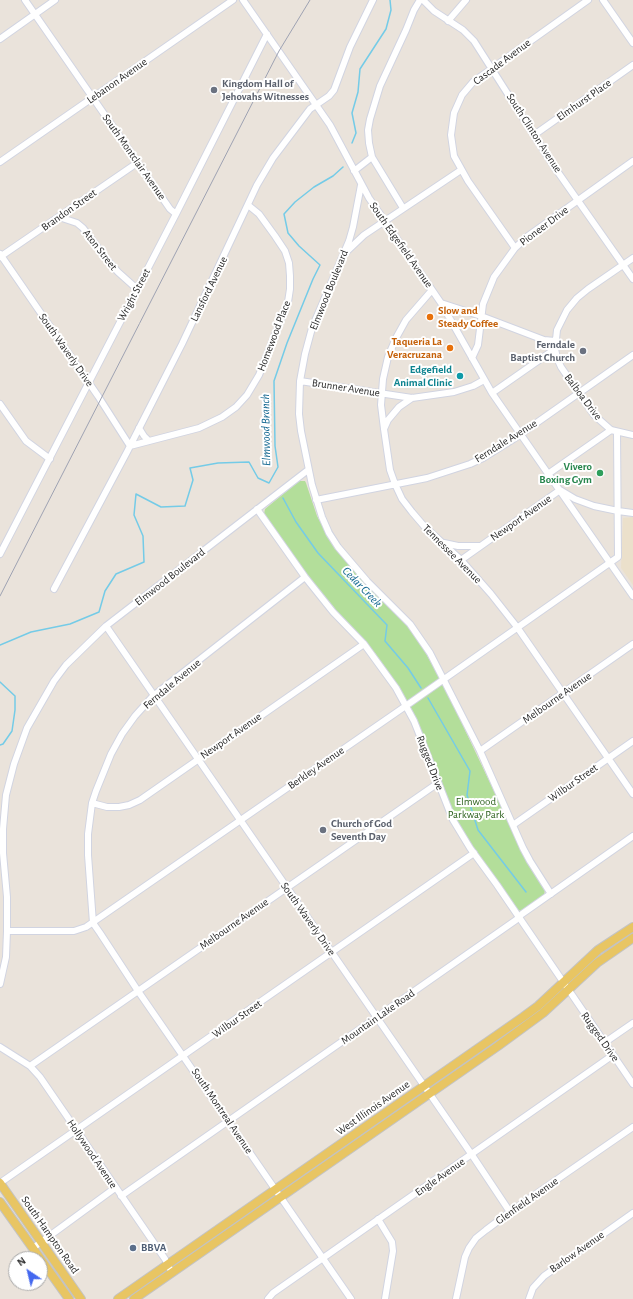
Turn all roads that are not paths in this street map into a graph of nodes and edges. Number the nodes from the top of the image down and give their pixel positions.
1 (25, 0) edge
2 (55, 0) edge
3 (233, 0) edge
4 (243, 0) edge
5 (373, 0) edge
6 (421, 0) edge
7 (466, 0) edge
8 (588, 0) edge
9 (603, 0) edge
10 (35, 14) junction
11 (448, 20) junction
12 (267, 34) junction
13 (0, 39) edge
14 (633, 43) edge
15 (633, 65) edge
16 (492, 68) junction
17 (93, 98) junction
18 (316, 104) junction
19 (534, 135) junction
20 (372, 157) junction
21 (633, 161) edge
22 (0, 162) edge
23 (138, 163) junction
24 (461, 170) junction
25 (354, 171) junction
26 (361, 185) junction
27 (578, 200) junction
28 (248, 205) junction
29 (403, 208) junction
30 (176, 214) junction
31 (59, 217) junction
32 (385, 220) junction
33 (515, 248) junction
34 (0, 256) edge
35 (343, 256) junction
36 (633, 258) edge
37 (623, 265) junction
38 (633, 279) edge
39 (137, 289) junction
40 (432, 290) junction
41 (441, 304) junction
42 (481, 316) junction
43 (555, 341) junction
44 (555, 348) junction
45 (633, 355) edge
46 (472, 358) junction
47 (484, 380) junction
48 (300, 381) junction
49 (88, 383) junction
50 (492, 393) junction
51 (578, 393) junction
52 (382, 394) junction
53 (412, 398) junction
54 (0, 404) edge
55 (139, 428) junction
56 (384, 429) junction
57 (614, 431) junction
58 (520, 434) junction
59 (633, 435) edge
60 (149, 441) junction
61 (130, 446) junction
62 (50, 459) junction
63 (308, 470) junction
64 (548, 474) junction
65 (395, 484) junction
66 (560, 490) junction
67 (316, 500) junction
68 (257, 509) junction
69 (618, 512) junction
70 (633, 513) edge
71 (444, 543) junction
72 (482, 546) junction
73 (1, 552) edge
74 (461, 560) junction
75 (610, 562) junction
76 (305, 577) junction
77 (54, 589) dead end
78 (633, 596) edge
79 (106, 626) junction
80 (517, 627) junction
81 (364, 644) junction
82 (633, 644) edge
83 (444, 679) junction
84 (563, 693) junction
85 (153, 696) junction
86 (406, 706) junction
87 (633, 741) edge
88 (480, 751) junction
89 (608, 758) junction
90 (198, 759) junction
91 (438, 783) junction
92 (633, 794) edge
93 (92, 803) junction
94 (241, 821) junction
95 (513, 825) junction
96 (633, 836) edge
97 (474, 853) junction
98 (287, 888) junction
99 (551, 894) junction
100 (519, 917) junction
101 (93, 923) junction
102 (633, 927) edge
103 (7, 931) junction
104 (633, 938) edge
105 (331, 952) junction
106 (563, 982) junction
107 (0, 984) edge
108 (568, 990) junction
109 (138, 991) junction
110 (377, 1018) junction
111 (633, 1023) edge
112 (493, 1038) junction
113 (604, 1043) junction
114 (498, 1046) junction
115 (0, 1047) edge
116 (613, 1055) junction
117 (184, 1056) junction
118 (30, 1066) junction
119 (633, 1084) edge
120 (424, 1086) junction
121 (430, 1094) junction
122 (229, 1121) junction
123 (633, 1127) edge
124 (76, 1130) junction
125 (350, 1137) junction
126 (355, 1145) junction
127 (472, 1155) junction
128 (0, 1183) edge
129 (116, 1188) junction
130 (275, 1190) junction
131 (121, 1196) junction
132 (280, 1198) junction
133 (0, 1202) edge
134 (510, 1212) junction
135 (633, 1213) edge
136 (378, 1220) junction
137 (42, 1241) junction
138 (33, 1248) junction
139 (35, 1251) edge
140 (48, 1258) edge
141 (53, 1258) junction
142 (323, 1258) junction
143 (168, 1264) junction
144 (48, 1269) edge
145 (172, 1273) junction
146 (69, 1299) edge
147 (82, 1299) edge
148 (118, 1299) edge
149 (134, 1299) edge
150 (268, 1299) edge
151 (351, 1299) edge
152 (385, 1299) edge
153 (456, 1299) edge
154 (529, 1299) edge

1 - 10 street, South Montclair Avenue
2 - 10 street
3 - 17 street, Lebanon Avenue
4 - 12 street, South Edgefield Avenue
5 - 18 street, Lansford Avenue
6 - 11 street, South Clinton Avenue
6 - 20 street
7 - 11 street
8 - 16 street, Cascade Avenue
9 - 14 street
10 - 13 street
10 - 17 street, South Montclair Avenue
11 - 16 street, South Clinton Avenue
12 - 18 street, South Edgefield Avenue
12 - 30 street, Wright Street
15 - 19 street, Elmhurst Place
16 - 19 street, South Clinton Avenue
16 - 24 street, Cascade Avenue
17 - 22 street, Lebanon Avenue
17 - 23 street, South Montclair Avenue
18 - 25 street, South Edgefield Avenue
18 - 28 street, Lansford Avenue
19 - 27 street, South Clinton Avenue
20 - 25 street
20 - 29 street
21 - 27 street, Pioneer Drive
23 - 30 street, South Montclair Avenue
23 - 31 street, Brandon Street
24 - 29 street
24 - 33 street, Cascade Avenue
25 - 26 street, South Edgefield Avenue
26 - 32 street, South Edgefield Avenue
26 - 35 street, Elmwood Boulevard
27 - 33 street, Pioneer Drive
27 - 37 street, South Clinton Avenue
28 - 55 street, Lansford Avenue
28 - 60 street, Homewood Place
29 - 32 street
30 - 39 street, Wright Street
31 - 34 street, Brandon Street
31 - 39 street, Aton Street
32 - 35 street
32 - 40 street, South Edgefield Avenue
33 - 42 street, Pioneer Drive
34 - 49 street, South Waverly Drive
35 - 48 street, Elmwood Boulevard
36 - 37 street
37 - 38 street, South Clinton Avenue
37 - 43 street
39 - 49 street, Wright Street
40 - 41 street, South Edgefield Avenue
40 - 52 street, Tennessee Avenue
41 - 42 street
41 - 46 street, South Edgefield Avenue
42 - 43 street
42 - 46 street, Pioneer Drive
43 - 44 street, Balboa Drive
44 - 50 street
44 - 51 street, Balboa Drive
45 - 51 street, Ferndale Avenue
46 - 47 street, South Edgefield Avenue
47 - 50 street, South Edgefield Avenue
47 - 53 street, Brunner Avenue
48 - 52 street, Brunner Avenue
48 - 63 street, Elmwood Boulevard
49 - 61 street, South Waverly Drive
49 - 62 street, Wright Street
50 - 58 street, South Edgefield Avenue
51 - 57 street, Balboa Drive
51 - 58 street, Ferndale Avenue
52 - 53 street, Brunner Avenue
52 - 56 street, Tennessee Avenue
53 - 56 street
54 - 62 street
55 - 60 street
55 - 61 street, Lansford Avenue
56 - 65 street, Tennessee Avenue
57 - 59 street
57 - 64 street
57 - 69 street
58 - 64 street, South Edgefield Avenue
58 - 65 street, Ferndale Avenue
60 - 61 street, Homewood Place
61 - 77 street, Lansford Avenue
62 - 73 street, Wright Street
63 - 67 street
63 - 68 street, Elmwood Boulevard
64 - 66 street, South Edgefield Avenue
65 - 67 street, Ferndale Avenue
65 - 71 street, Tennessee Avenue
66 - 69 street, South Edgefield Avenue
66 - 72 street, Newport Avenue
66 - 75 street, South Edgefield Avenue
67 - 83 street
68 - 76 street, Rugged Drive
68 - 79 street, Elmwood Boulevard
69 - 70 street
69 - 75 street
71 - 72 street, Newport Avenue
71 - 74 street, Tennessee Avenue
72 - 74 street, Newport Avenue
74 - 80 street, Tennessee Avenue
75 - 78 street, South Edgefield Avenue
75 - 80 street, Berkley Avenue
76 - 81 street, Rugged Drive
76 - 85 street, Ferndale Avenue
79 - 85 street, South Waverly Drive
79 - 103 street, Elmwood Boulevard
80 - 83 street, Berkley Avenue
80 - 84 street, Tennessee Avenue
81 - 86 street, Rugged Drive
81 - 90 street, Newport Avenue
82 - 84 street, Melbourne Avenue
83 - 86 street, Berkley Avenue
83 - 88 street
84 - 88 street, Melbourne Avenue
84 - 89 street, Tennessee Avenue
85 - 90 street, South Waverly Drive
85 - 93 street, Ferndale Avenue
86 - 91 street, Rugged Drive
86 - 94 street, Berkley Avenue
87 - 89 street, Wilbur Street
88 - 95 street
89 - 92 street, Tennessee Avenue
89 - 95 street, Wilbur Street
90 - 93 street, Newport Avenue
90 - 94 street, South Waverly Drive
91 - 97 street, Rugged Drive
91 - 98 street, Melbourne Avenue
93 - 101 street, Ferndale Avenue
94 - 98 street, South Waverly Drive
94 - 101 street, Berkley Avenue
95 - 99 street
96 - 99 street, Mountain Lake Road
97 - 100 street, Rugged Drive
97 - 105 street, Wilbur Street
98 - 105 street, South Waverly Drive
98 - 109 street, Melbourne Avenue
99 - 100 street, Mountain Lake Road
100 - 106 street, Rugged Drive
100 - 110 street, Mountain Lake Road
101 - 103 street, Berkley Avenue
101 - 109 street, South Montreal Avenue
102 - 106 main road, West Illinois Avenue
103 - 107 street, Elmwood Boulevard
104 - 108 main road, West Illinois Avenue
105 - 110 street, South Waverly Drive
105 - 117 street, Wilbur Street
106 - 108 street, Rugged Drive
106 - 112 main road, West Illinois Avenue
108 - 113 street, Rugged Drive
108 - 114 main road, West Illinois Avenue
109 - 117 street, South Montreal Avenue
109 - 118 street, Melbourne Avenue
110 - 120 street, South Waverly Drive
110 - 122 street, Mountain Lake Road
111 - 113 street
112 - 114 main road
112 - 120 main road, West Illinois Avenue
113 - 116 street, Rugged Drive
114 - 121 main road, West Illinois Avenue
115 - 118 street, Hollywood Avenue
116 - 119 street, Rugged Drive
116 - 127 street, Engle Avenue
117 - 122 street, South Montreal Avenue
117 - 124 street, Wilbur Street
118 - 124 street, Hollywood Avenue
120 - 121 street, South Waverly Drive
120 - 125 main road, West Illinois Avenue
121 - 126 main road, West Illinois Avenue
121 - 127 street, South Waverly Drive
122 - 130 street, South Montreal Avenue
122 - 131 street, Mountain Lake Road
123 - 134 street, Glenfield Avenue
124 - 128 street, Wilbur Street
124 - 129 street, Hollywood Avenue
125 - 126 main road
125 - 130 main road, West Illinois Avenue
126 - 132 main road, West Illinois Avenue
127 - 134 street, South Waverly Drive
127 - 136 street, Engle Avenue
128 - 137 main road, South Hampton Road
129 - 131 street, Hollywood Avenue
129 - 137 street
130 - 132 street, South Montreal Avenue
130 - 143 main road, West Illinois Avenue
131 - 143 street, Hollywood Avenue
132 - 142 street, South Montreal Avenue
132 - 145 main road, West Illinois Avenue
133 - 138 main road, South Hampton Road
134 - 153 street, Glenfield Avenue
135 - 154 street, Barlow Avenue
136 - 142 street, Engle Avenue
136 - 152 street
137 - 138 street
137 - 141 main road, South Hampton Road
138 - 139 main road, South Hampton Road
140 - 141 main road
141 - 147 main road, South Hampton Road
142 - 150 street, Engle Avenue
142 - 151 street, South Montreal Avenue
143 - 145 street, Hollywood Avenue
143 - 148 main road, West Illinois Avenue
144 - 146 main road, South Hampton Road
145 - 149 main road, West Illinois Avenue

